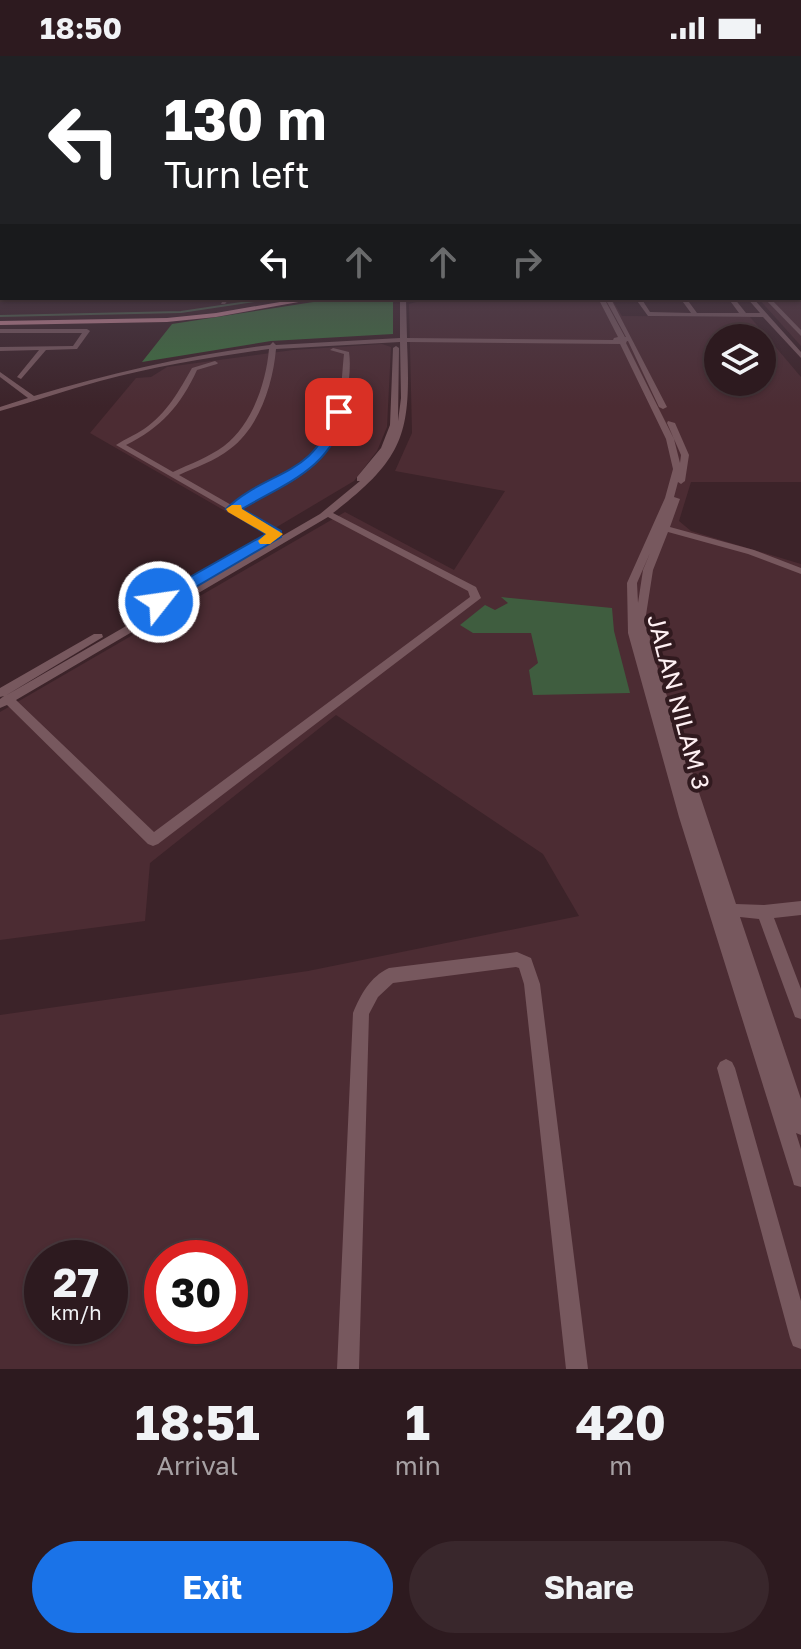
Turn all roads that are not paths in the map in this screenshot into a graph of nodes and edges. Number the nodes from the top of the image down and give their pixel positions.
1 (276, 300) edge
2 (305, 300) edge
3 (400, 300) edge
4 (639, 300) edge
5 (684, 300) edge
6 (733, 300) edge
7 (752, 300) edge
8 (769, 300) edge
9 (695, 314) junction
10 (744, 315) junction
11 (765, 315) junction
12 (0, 321) edge
13 (777, 329) junction
14 (0, 331) edge
15 (799, 331) edge
16 (400, 340) junction
17 (626, 340) junction
18 (273, 348) junction
19 (0, 349) edge
20 (44, 349) junction
21 (801, 356) edge
22 (0, 374) edge
23 (21, 377) dead end
24 (31, 396) junction
25 (0, 407) edge
26 (173, 475) junction
27 (233, 509) junction
28 (327, 513) junction
29 (662, 528) junction
30 (276, 534) junction
31 (801, 571) edge
32 (3, 699) edge
33 (801, 908) edge
34 (730, 910) junction
35 (764, 912) junction
36 (801, 1011) edge
37 (726, 1068) dead end
38 (801, 1126) edge
39 (801, 1178) edge
40 (801, 1338) edge
41 (348, 1369) edge
42 (577, 1369) edge

1 - 12 main road
2 - 12 main road
3 - 16 street
4 - 9 street
5 - 9 street
6 - 10 street
7 - 11 street
8 - 15 street
9 - 10 street
10 - 11 street
11 - 13 street
13 - 15 street
13 - 21 street
14 - 20 street
16 - 17 street
16 - 18 street
16 - 28 street
16 - 30 street
17 - 17 street
17 - 29 street, JALAN NILAM 3
18 - 24 street
18 - 26 street
18 - 26 street
18 - 27 street
19 - 20 street
20 - 23 street
22 - 24 street
24 - 25 street
26 - 27 street
27 - 30 street
28 - 32 street
28 - 32 street
29 - 31 street
29 - 34 street, JALAN NILAM 3
29 - 39 street, JALAN NILAM 3
30 - 32 street
33 - 35 street
34 - 35 street
34 - 38 street, JALAN NILAM 3
35 - 36 street
37 - 40 street
41 - 42 street

